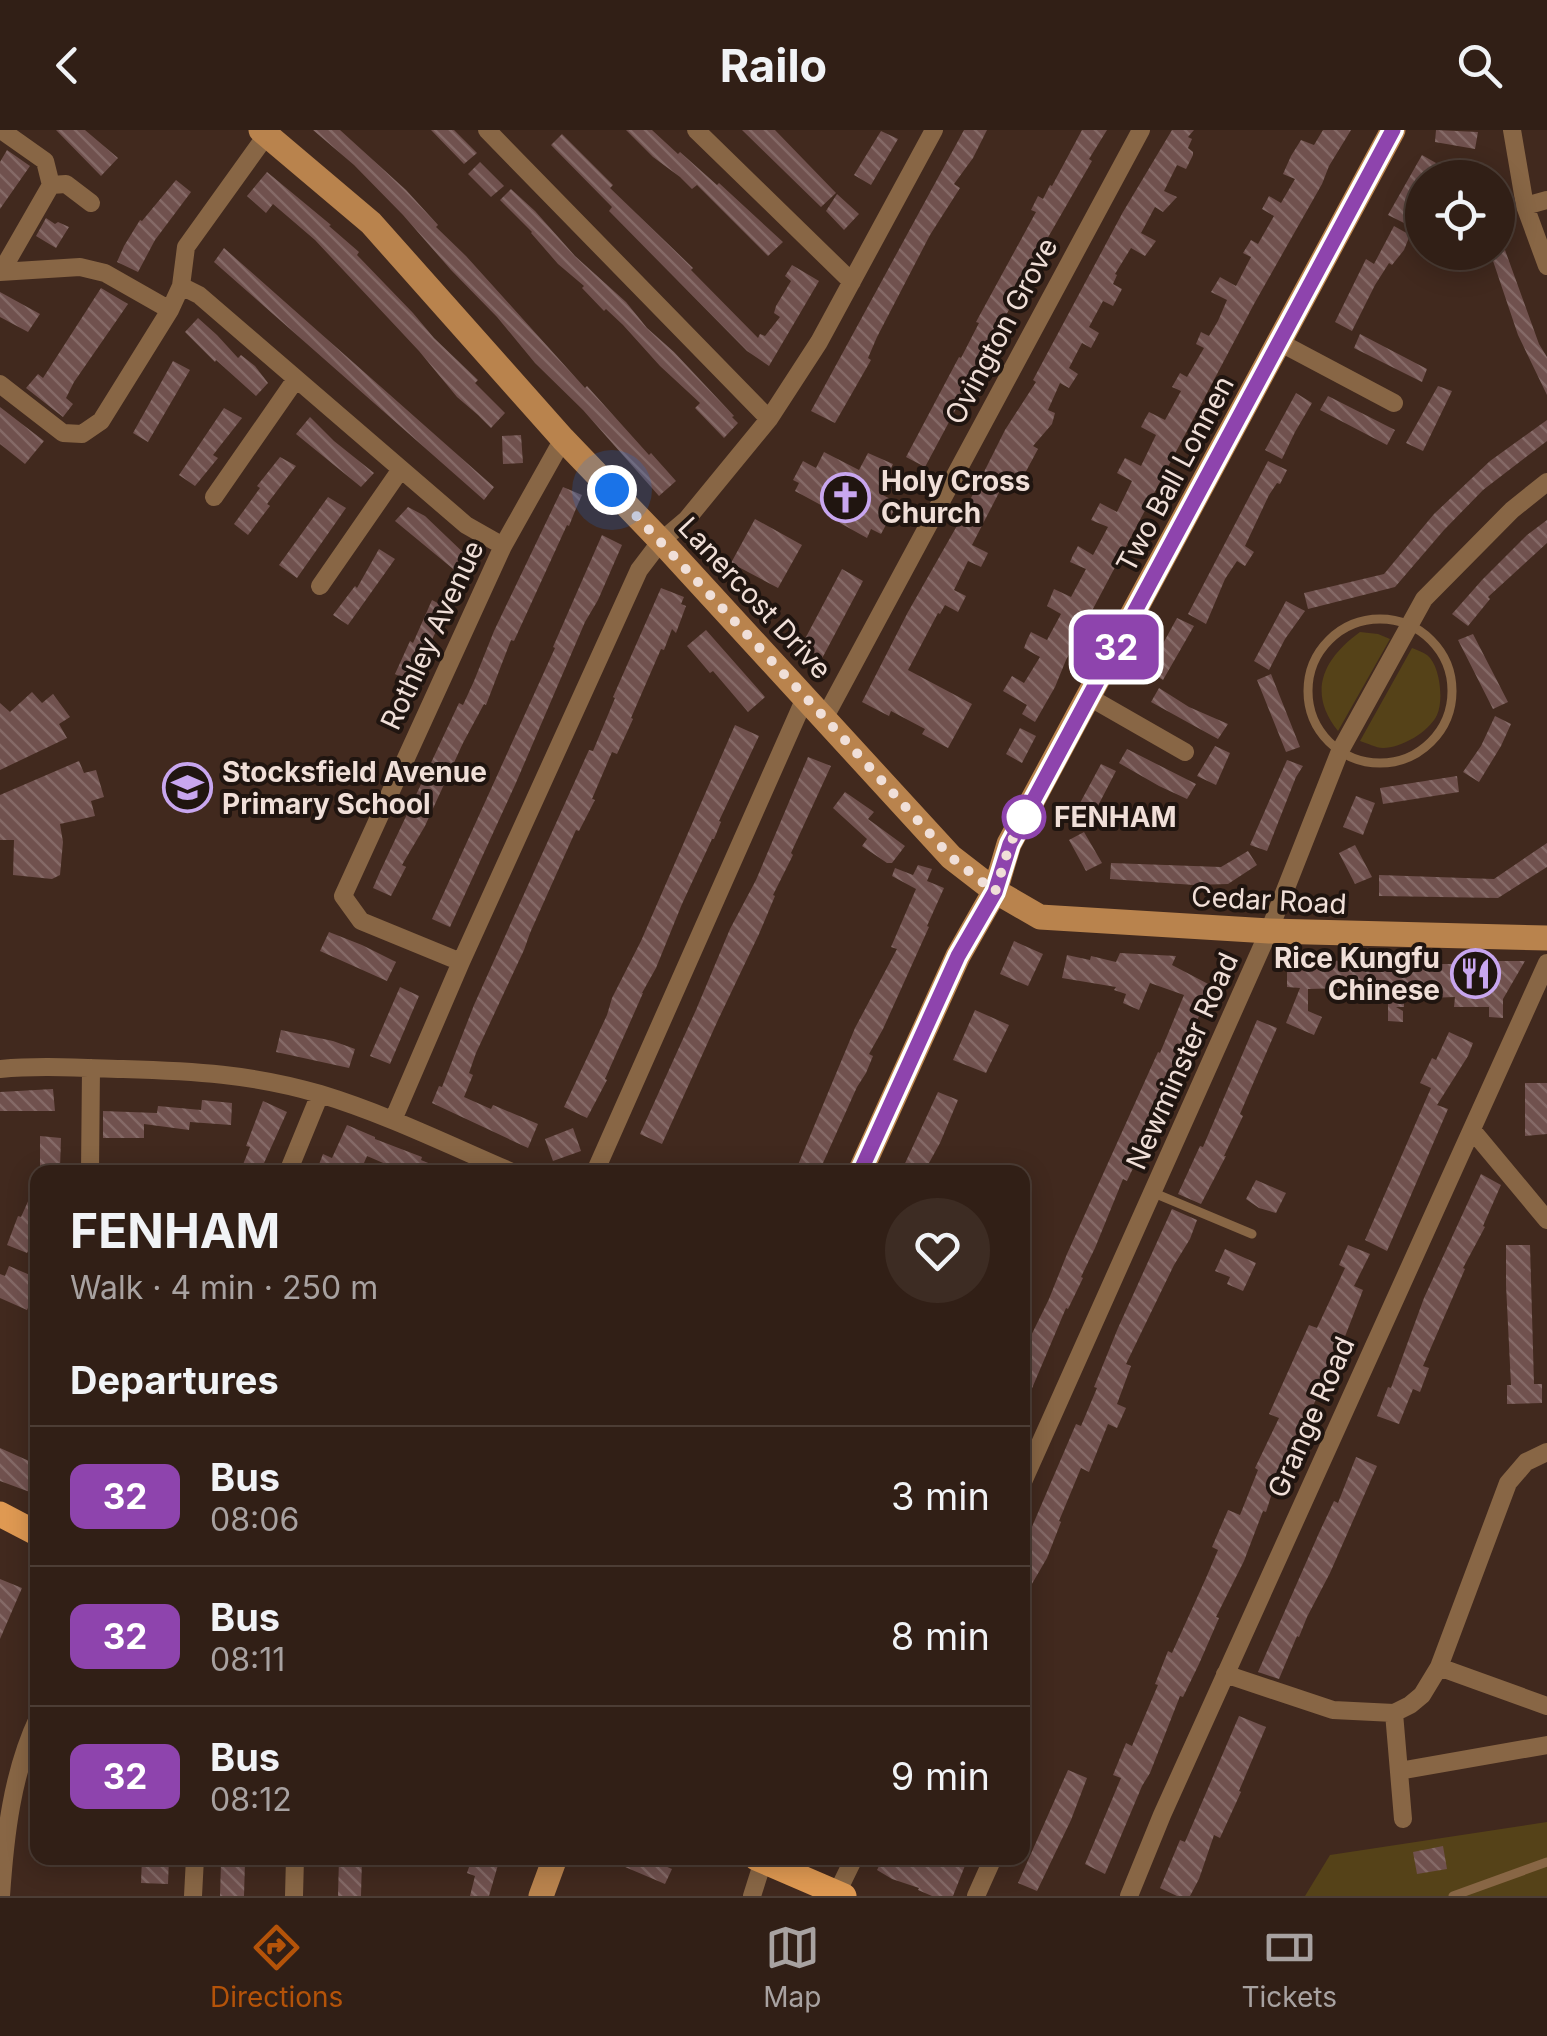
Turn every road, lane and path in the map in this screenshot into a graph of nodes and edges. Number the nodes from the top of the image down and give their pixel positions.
1 (0, 130) edge
2 (486, 130) edge
3 (696, 130) edge
4 (1141, 130) edge
5 (1392, 130) edge
6 (1512, 130) edge
7 (932, 131) edge
8 (266, 132) edge
9 (51, 185) junction
10 (1547, 200) edge
11 (91, 203) dead end
12 (1525, 206) junction
13 (1547, 266) edge
14 (0, 272) edge
15 (852, 282) junction
16 (181, 286) junction
17 (170, 310) junction
18 (1279, 342) junction
19 (296, 379) junction
20 (0, 384) edge
21 (1394, 403) dead end
22 (769, 418) junction
23 (563, 439) junction
24 (402, 469) junction
25 (1547, 482) edge
26 (214, 498) dead end
27 (661, 541) junction
28 (503, 546) junction
29 (320, 586) dead end
30 (1410, 624) junction
31 (1089, 697) junction
32 (805, 698) junction
33 (824, 717) junction
34 (1340, 751) junction
35 (1185, 752) dead end
36 (995, 892) junction
37 (1269, 931) junction
38 (1547, 938) edge
39 (461, 962) junction
40 (1547, 963) edge
41 (91, 1068) junction
42 (0, 1069) edge
43 (320, 1094) junction
44 (394, 1120) junction
45 (1472, 1130) junction
46 (90, 1165) edge
47 (291, 1165) edge
48 (496, 1165) edge
49 (598, 1165) edge
50 (863, 1165) edge
51 (1154, 1192) junction
52 (1547, 1220) edge
53 (1252, 1234) dead end
54 (1547, 1452) edge
55 (1030, 1466) edge
56 (0, 1514) edge
57 (30, 1530) edge
58 (0, 1532) edge
59 (30, 1542) edge
60 (1439, 1667) junction
61 (1225, 1674) junction
62 (1547, 1706) edge
63 (1394, 1712) junction
64 (30, 1737) edge
65 (1547, 1746) edge
66 (1399, 1771) junction
67 (1403, 1819) dead end
68 (1547, 1862) edge
69 (195, 1865) edge
70 (296, 1865) edge
71 (552, 1865) edge
72 (758, 1865) edge
73 (772, 1865) edge
74 (851, 1865) edge
75 (990, 1865) edge
76 (840, 1895) edge
77 (1, 1896) edge
78 (193, 1896) edge
79 (294, 1896) edge
80 (541, 1896) edge
81 (752, 1896) edge
82 (976, 1896) edge
83 (1129, 1896) edge
84 (1453, 1896) edge

1 - 9 street
2 - 22 street
3 - 15 street
4 - 33 street, Ovington Grove
5 - 18 street, Two Ball Lonnen
6 - 12 street
7 - 15 street
8 - 16 street
8 - 23 street, Lanercost Drive
9 - 11 street
9 - 14 street
10 - 12 street
12 - 13 street
14 - 17 street
15 - 22 street
16 - 17 street
16 - 19 street
17 - 20 street
18 - 21 street
18 - 31 street, Two Ball Lonnen
19 - 24 street
19 - 26 street
22 - 27 street
23 - 27 street, Lanercost Drive
23 - 28 street, Rothley Avenue
24 - 28 street
24 - 29 street
25 - 30 street, Newminster Road
27 - 32 street, Lanercost Drive
27 - 39 street
28 - 39 street, Rothley Avenue
30 - 34 street, Newminster Road
30 - 34 lane
30 - 34 lane
31 - 35 street
31 - 36 street, Two Ball Lonnen
32 - 33 street, Lanercost Drive
32 - 49 street
33 - 36 street, Lanercost Drive
34 - 37 street, Newminster Road
36 - 37 street, Cedar Road
36 - 50 street, Two Ball Lonnen
37 - 38 street, Cedar Road
37 - 51 street, Newminster Road
39 - 44 street
40 - 45 street, Grange Road
41 - 42 street
41 - 43 street
41 - 46 street
43 - 44 street
43 - 47 street
44 - 48 street
45 - 52 street
45 - 61 street, Grange Road
51 - 53 lane
51 - 55 street, Newminster Road
54 - 60 street
56 - 57 main road
58 - 59 main road
60 - 62 street
60 - 63 street
61 - 63 street
61 - 83 street, Grange Road
63 - 66 street
64 - 77 street
65 - 66 street
66 - 67 street
68 - 84 lane
69 - 78 street
70 - 79 street
71 - 80 street
72 - 81 street
73 - 76 main road
74 - 76 street
75 - 82 street

